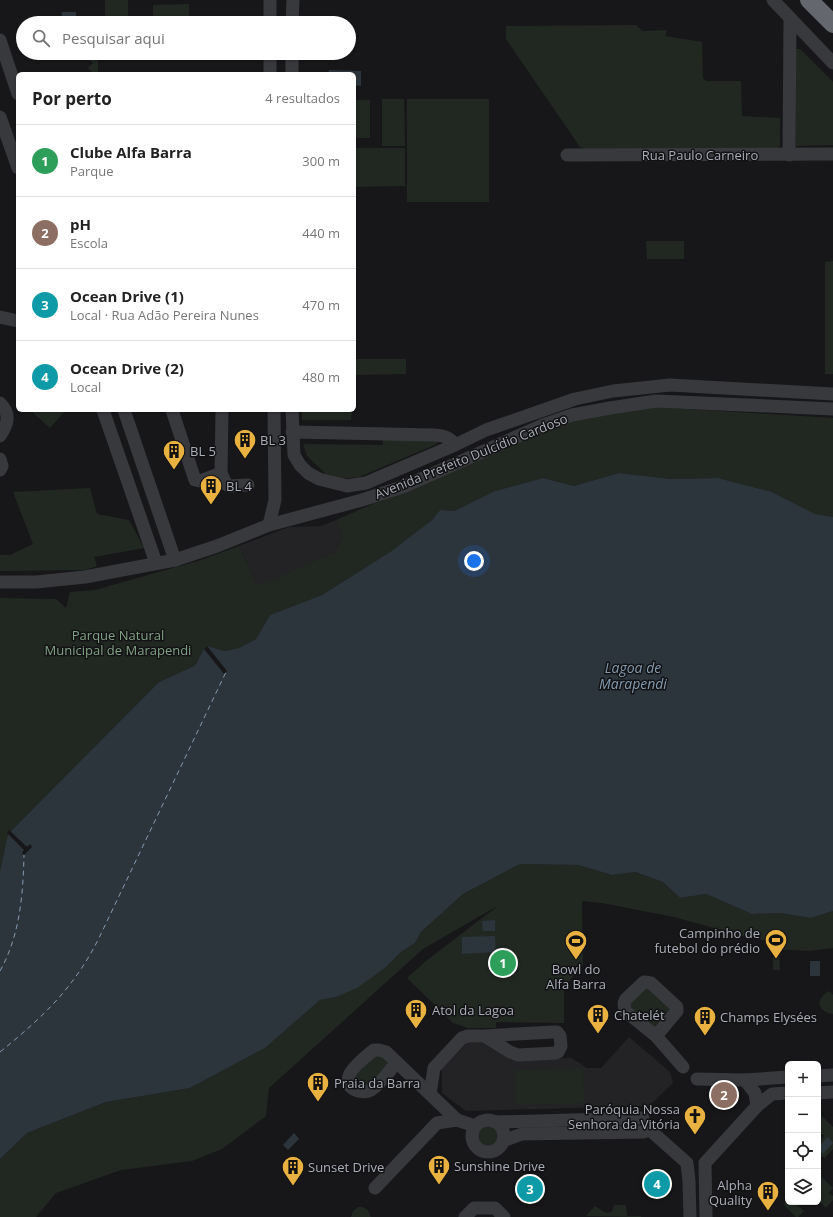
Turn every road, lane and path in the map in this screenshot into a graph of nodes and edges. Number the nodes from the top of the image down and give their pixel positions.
1 (270, 0) edge
2 (292, 0) edge
3 (773, 0) edge
4 (809, 0) edge
5 (270, 16) edge
6 (292, 16) edge
7 (790, 18) junction
8 (833, 24) edge
9 (0, 40) edge
10 (270, 60) edge
11 (292, 60) edge
12 (833, 63) edge
13 (270, 72) edge
14 (292, 72) edge
15 (16, 88) edge
16 (0, 117) edge
17 (833, 154) edge
18 (567, 155) dead end
19 (789, 155) junction
20 (16, 162) edge
21 (0, 317) edge
22 (16, 320) edge
23 (833, 394) edge
24 (0, 403) edge
25 (833, 409) edge
26 (103, 412) edge
27 (125, 412) edge
28 (173, 412) edge
29 (222, 412) edge
30 (274, 412) edge
31 (292, 412) edge
32 (292, 432) junction
33 (0, 436) edge
34 (455, 445) junction
35 (0, 460) edge
36 (0, 470) edge
37 (221, 473) junction
38 (248, 485) dead end
39 (268, 525) junction
40 (175, 560) junction
41 (156, 563) junction
42 (0, 582) edge
43 (484, 1036) junction
44 (656, 1036) dead end
45 (397, 1062) junction
46 (683, 1066) dead end
47 (434, 1068) junction
48 (833, 1075) edge
49 (821, 1076) edge
50 (412, 1077) junction
51 (785, 1077) edge
52 (771, 1078) junction
53 (698, 1079) dead end
54 (746, 1080) junction
55 (833, 1092) edge
56 (785, 1093) edge
57 (821, 1093) edge
58 (772, 1094) junction
59 (434, 1098) junction
60 (757, 1106) junction
61 (457, 1120) junction
62 (495, 1122) junction
63 (437, 1123) junction
64 (475, 1126) junction
65 (648, 1131) junction
66 (503, 1141) junction
67 (687, 1163) junction
68 (705, 1163) junction
69 (689, 1181) junction
70 (704, 1181) junction
71 (375, 1188) dead end
72 (465, 1217) edge
73 (504, 1217) edge
74 (690, 1217) edge
75 (706, 1217) edge

1 - 5 street
2 - 6 street
3 - 7 street
4 - 8 highway
7 - 12 street
7 - 19 street
9 - 15 street
10 - 13 street
11 - 14 street
16 - 20 street
17 - 19 street, Rua Paulo Carneiro
18 - 19 street, Rua Paulo Carneiro
21 - 22 street
23 - 34 street, Avenida Prefeito Dulcídio Cardoso
24 - 33 street
25 - 39 street, Avenida Prefeito Dulcídio Cardoso
26 - 41 street
27 - 40 street
28 - 37 street
29 - 37 street
30 - 39 street
31 - 32 street, Avenida Prefeito Dulcídio Cardoso
32 - 34 street, Avenida Prefeito Dulcídio Cardoso
32 - 34 street, Avenida Prefeito Dulcídio Cardoso
35 - 36 street
37 - 38 street
39 - 40 street, Avenida Prefeito Dulcídio Cardoso
40 - 41 street, Avenida Prefeito Dulcídio Cardoso
41 - 42 street, Avenida Prefeito Dulcídio Cardoso
43 - 43 street
43 - 47 street
44 - 46 street
45 - 45 street
45 - 50 street
47 - 50 street
47 - 59 street
48 - 49 street
50 - 59 street
51 - 52 street
52 - 54 street
52 - 58 street
53 - 54 street
54 - 60 street
55 - 57 street
56 - 58 street
58 - 60 street
59 - 61 street
59 - 63 street
60 - 68 street
61 - 63 street
61 - 64 street
62 - 64 street
62 - 65 street
62 - 66 street
63 - 71 street
64 - 66 street
65 - 66 street
65 - 67 street
67 - 68 street
67 - 69 street
68 - 70 street
69 - 70 street
69 - 74 street
70 - 75 street
72 - 73 street

